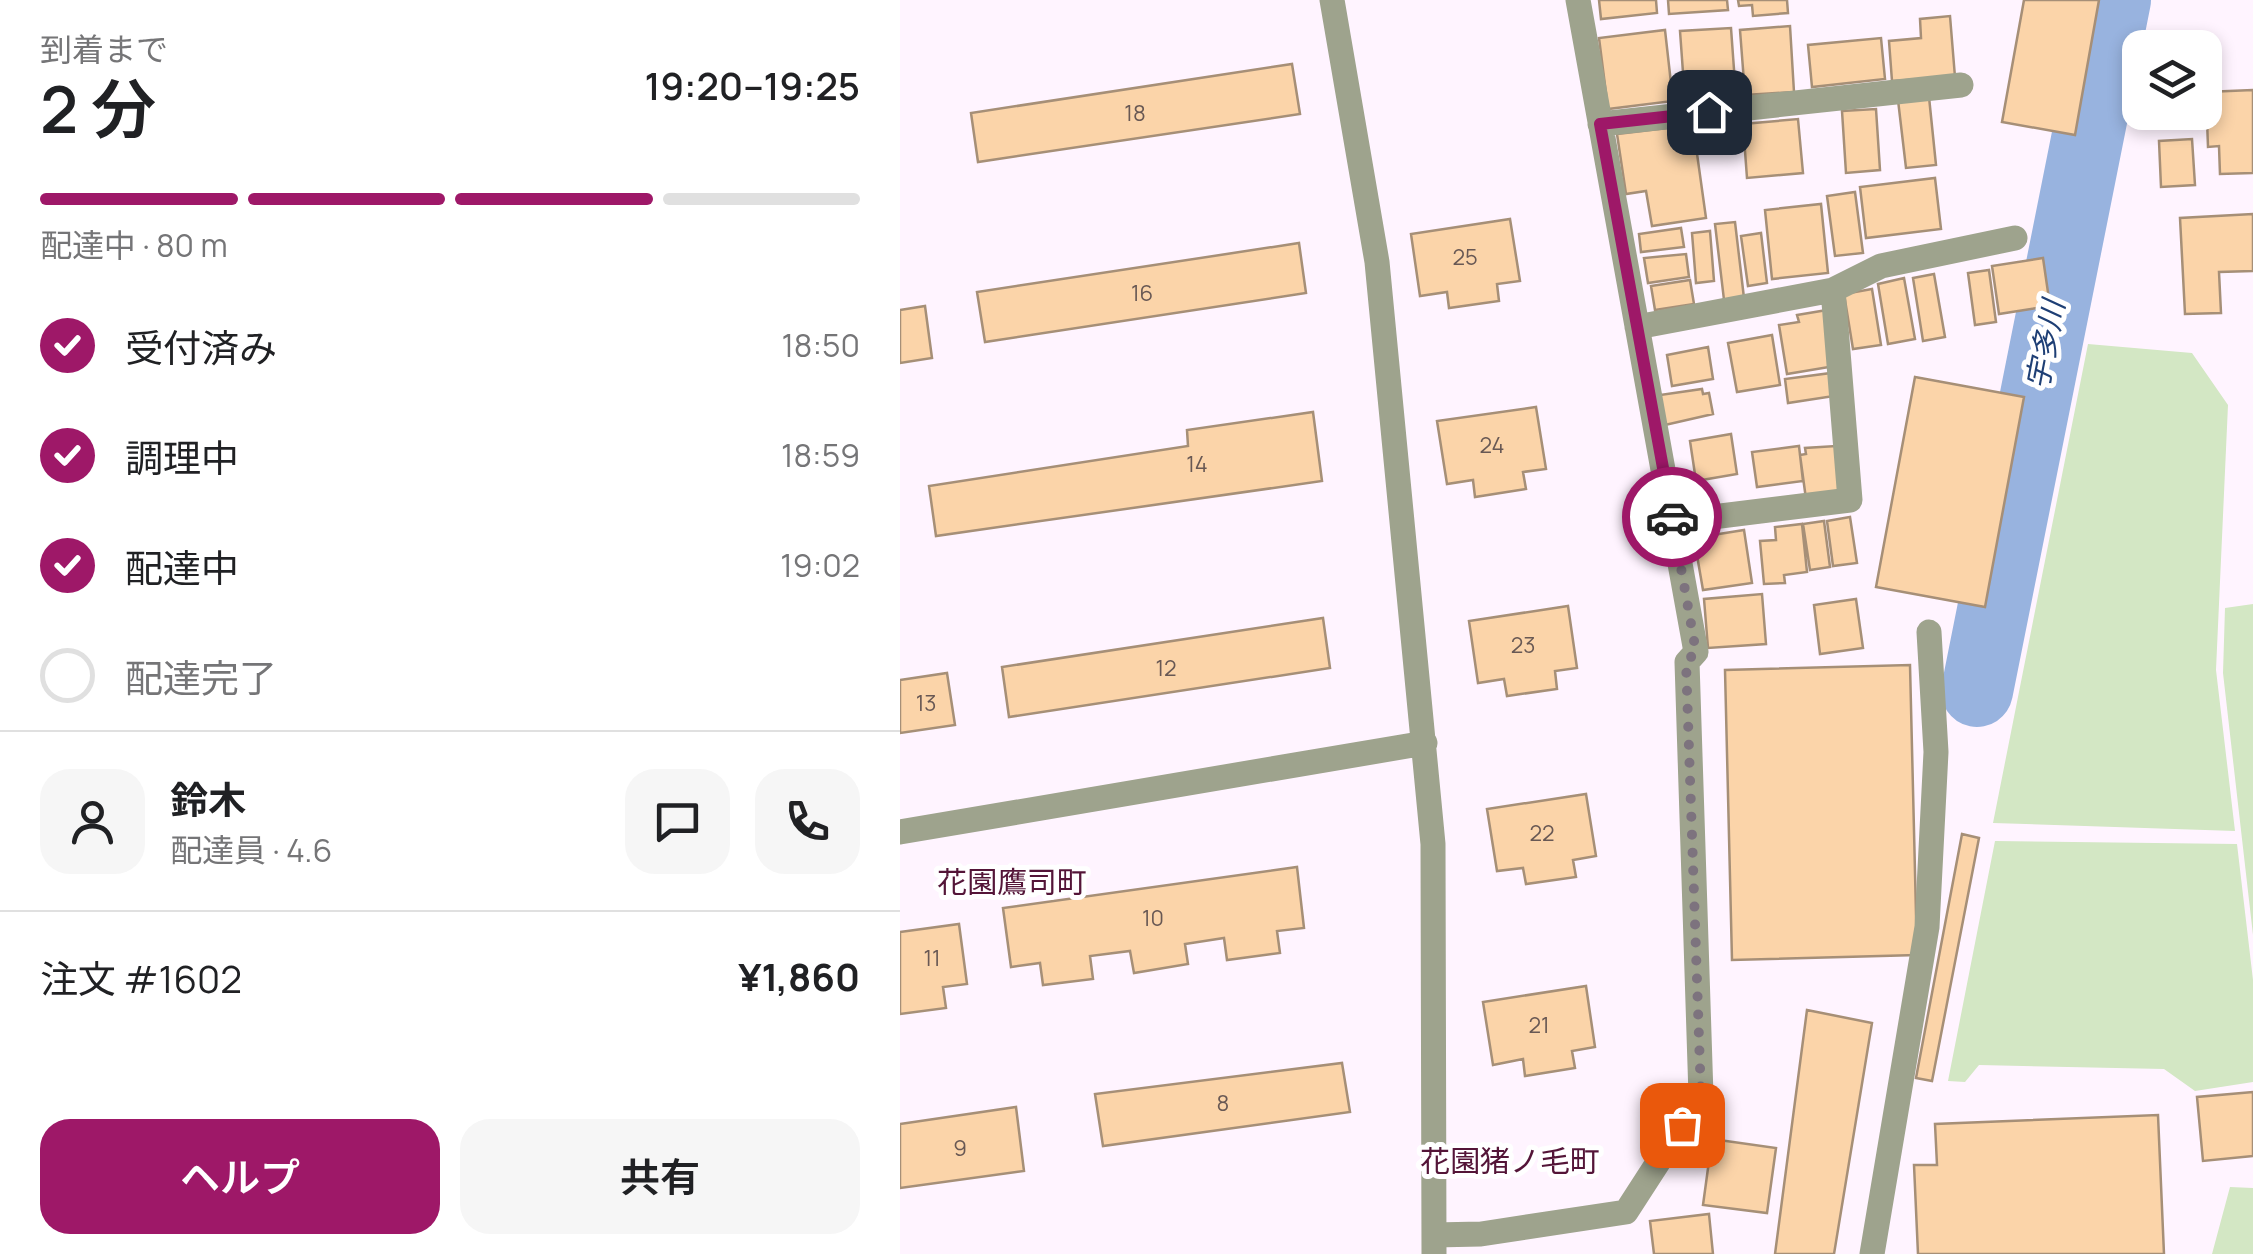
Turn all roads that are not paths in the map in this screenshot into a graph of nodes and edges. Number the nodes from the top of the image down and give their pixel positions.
1 (1332, 0) edge
2 (1578, 0) edge
3 (1961, 85) dead end
4 (1600, 124) junction
5 (2015, 238) dead end
6 (1834, 290) junction
7 (1637, 327) junction
8 (1672, 522) junction
9 (1929, 632) dead end
10 (1425, 743) junction
11 (900, 832) edge
12 (1434, 1244) edge
13 (1484, 1244) edge
14 (1872, 1254) edge

1 - 10 street
2 - 4 street
3 - 4 street
4 - 7 street
5 - 6 street
6 - 7 street
6 - 8 street
7 - 8 street
8 - 13 street
9 - 14 street
10 - 11 street
10 - 12 street
12 - 13 street

